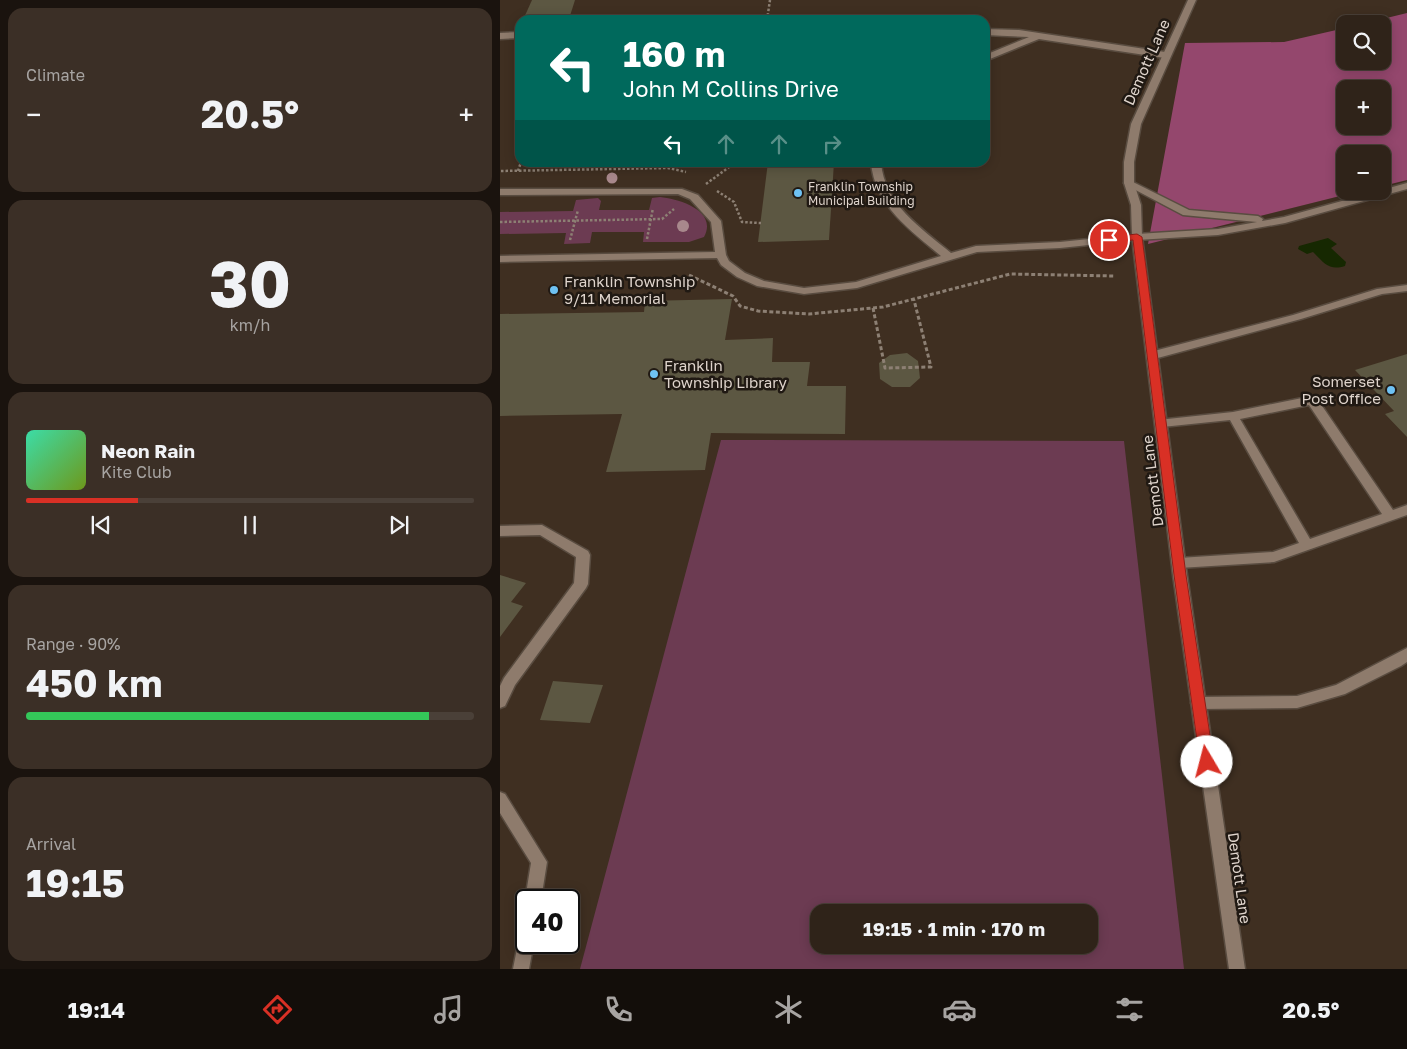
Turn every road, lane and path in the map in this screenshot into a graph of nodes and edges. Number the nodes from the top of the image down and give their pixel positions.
1 (770, 0) edge
2 (1192, 0) edge
3 (768, 15) edge
4 (990, 32) edge
5 (500, 36) edge
6 (515, 36) edge
7 (1037, 36) junction
8 (1166, 55) junction
9 (990, 56) edge
10 (519, 167) edge
11 (729, 167) edge
12 (875, 167) edge
13 (592, 169) dead end
14 (518, 171) dead end
15 (1129, 183) junction
16 (1407, 186) edge
17 (584, 191) junction
18 (500, 192) edge
19 (691, 196) junction
20 (575, 220) junction
21 (1285, 220) junction
22 (500, 222) edge
23 (1137, 237) junction
24 (721, 255) junction
25 (948, 256) junction
26 (565, 258) junction
27 (500, 259) edge
28 (1407, 288) edge
29 (914, 300) dead end
30 (873, 308) dead end
31 (1154, 355) junction
32 (1233, 416) junction
33 (1162, 423) junction
34 (1407, 510) edge
35 (1390, 516) junction
36 (500, 531) edge
37 (1308, 546) junction
38 (1179, 563) junction
39 (1407, 654) edge
40 (500, 702) edge
41 (1198, 703) junction
42 (500, 799) edge
43 (534, 889) edge
44 (524, 954) edge
45 (522, 969) edge
46 (1237, 969) edge

1 - 3 path
2 - 8 street, Demott Lane
4 - 7 street
5 - 6 street
7 - 8 street
7 - 9 street
8 - 15 street, Demott Lane
10 - 14 path
11 - 19 path
12 - 25 street
13 - 17 path
15 - 21 street
15 - 23 street, Demott Lane
16 - 21 street
17 - 18 street
17 - 19 street
17 - 20 path
19 - 20 path
19 - 24 street
20 - 22 path
20 - 26 path
21 - 23 street
23 - 25 street
23 - 31 street, Demott Lane
24 - 25 street
24 - 26 street
26 - 27 street
28 - 31 street
29 - 30 path
31 - 33 street, Demott Lane
32 - 33 street
32 - 35 street
32 - 37 street
33 - 38 street, Demott Lane
34 - 35 street
35 - 37 street
36 - 40 street
37 - 38 street
38 - 41 street, Demott Lane
39 - 41 street
41 - 46 street, Demott Lane
42 - 43 street
44 - 45 street

